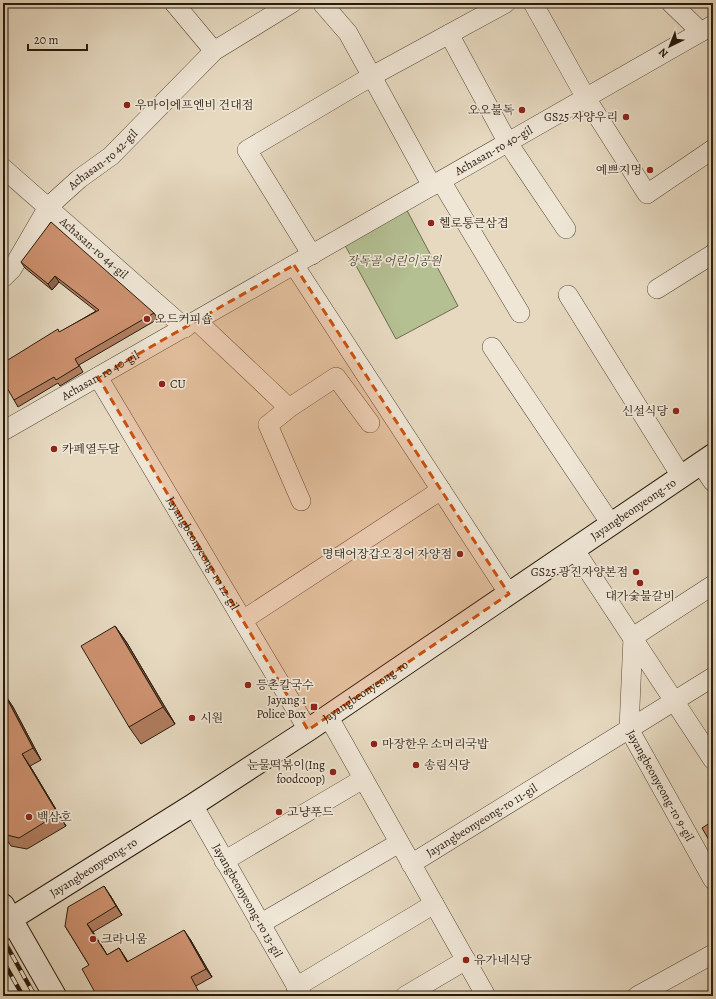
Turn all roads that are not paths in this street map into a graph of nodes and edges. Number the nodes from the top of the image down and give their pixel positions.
1 (174, 3) edge
2 (292, 3) edge
3 (322, 3) edge
4 (506, 3) edge
5 (533, 3) edge
6 (671, 3) edge
7 (707, 29) edge
8 (449, 34) junction
9 (214, 51) junction
10 (372, 76) junction
11 (586, 98) junction
12 (508, 143) junction
13 (713, 149) edge
14 (3, 168) edge
15 (436, 184) junction
16 (48, 207) junction
17 (566, 229) dead end
18 (713, 254) edge
19 (312, 255) junction
20 (294, 265) junction
21 (3, 278) edge
22 (657, 289) dead end
23 (568, 296) dead end
24 (520, 313) dead end
25 (191, 324) junction
26 (492, 347) dead end
27 (98, 377) junction
28 (289, 408) junction
29 (370, 423) dead end
30 (3, 431) edge
31 (707, 459) edge
32 (681, 476) junction
33 (713, 482) edge
34 (441, 490) junction
35 (301, 501) dead end
36 (611, 524) junction
37 (574, 549) junction
38 (713, 585) edge
39 (509, 594) junction
40 (243, 620) junction
41 (633, 637) junction
42 (713, 677) edge
43 (675, 700) junction
44 (328, 716) junction
45 (629, 729) junction
46 (308, 730) junction
47 (713, 760) edge
48 (363, 779) junction
49 (193, 805) junction
50 (399, 843) junction
51 (224, 861) junction
52 (411, 864) junction
53 (713, 880) edge
54 (434, 904) junction
55 (6, 918) edge
56 (260, 924) junction
57 (713, 954) edge
58 (466, 960) junction
59 (3, 982) edge
60 (299, 991) edge
61 (11, 996) edge
62 (55, 996) edge
63 (405, 996) edge
64 (486, 996) edge
65 (637, 996) edge

1 - 9 street
2 - 9 street, Achasan-ro 42-gil
3 - 10 street
4 - 8 street
5 - 11 street
6 - 7 street, Achasan-ro 40-gil
7 - 11 street, Achasan-ro 40-gil
8 - 10 street
8 - 12 street
9 - 16 street, Achasan-ro 42-gil
10 - 15 street
10 - 19 street
11 - 12 street, Achasan-ro 40-gil
11 - 13 street
12 - 15 street, Achasan-ro 40-gil
12 - 17 street
14 - 16 street, Achasan-ro 44-gil
15 - 19 street, Achasan-ro 40-gil
15 - 24 street
16 - 21 street, Achasan-ro 42-gil
16 - 25 street, Achasan-ro 44-gil
18 - 22 street
19 - 20 street, Achasan-ro 40-gil
20 - 25 street, Achasan-ro 40-gil
20 - 34 street
23 - 32 street
25 - 27 street, Achasan-ro 40-gil
25 - 28 street
26 - 36 street
27 - 30 street, Achasan-ro 40-gil
27 - 40 street, Jayangbeonyeong-ro 12-gil
28 - 29 street
28 - 35 street
31 - 32 street, Jayangbeonyeong-ro
31 - 33 street
32 - 36 street, Jayangbeonyeong-ro
34 - 39 street
34 - 40 street
36 - 37 street, Jayangbeonyeong-ro
37 - 39 street, Jayangbeonyeong-ro
37 - 41 street
38 - 41 street
39 - 44 street, Jayangbeonyeong-ro
40 - 46 street, Jayangbeonyeong-ro 12-gil
41 - 43 street
41 - 45 street, Jayangbeonyeong-ro 9-gil
42 - 43 street, Jayangbeonyeong-ro 11-gil
43 - 45 street, Jayangbeonyeong-ro 11-gil
43 - 47 street
44 - 46 street, Jayangbeonyeong-ro
44 - 48 street
45 - 52 street, Jayangbeonyeong-ro 11-gil
45 - 53 street, Jayangbeonyeong-ro 9-gil
46 - 49 street, Jayangbeonyeong-ro
48 - 50 street
48 - 51 street
49 - 51 street, Jayangbeonyeong-ro 13-gil
49 - 55 street, Jayangbeonyeong-ro
50 - 52 street
50 - 56 street
51 - 56 street, Jayangbeonyeong-ro 13-gil
52 - 54 street
54 - 58 street
54 - 60 street
55 - 62 street
56 - 60 street, Jayangbeonyeong-ro 13-gil
57 - 65 street
58 - 63 street
58 - 64 street
59 - 61 street

